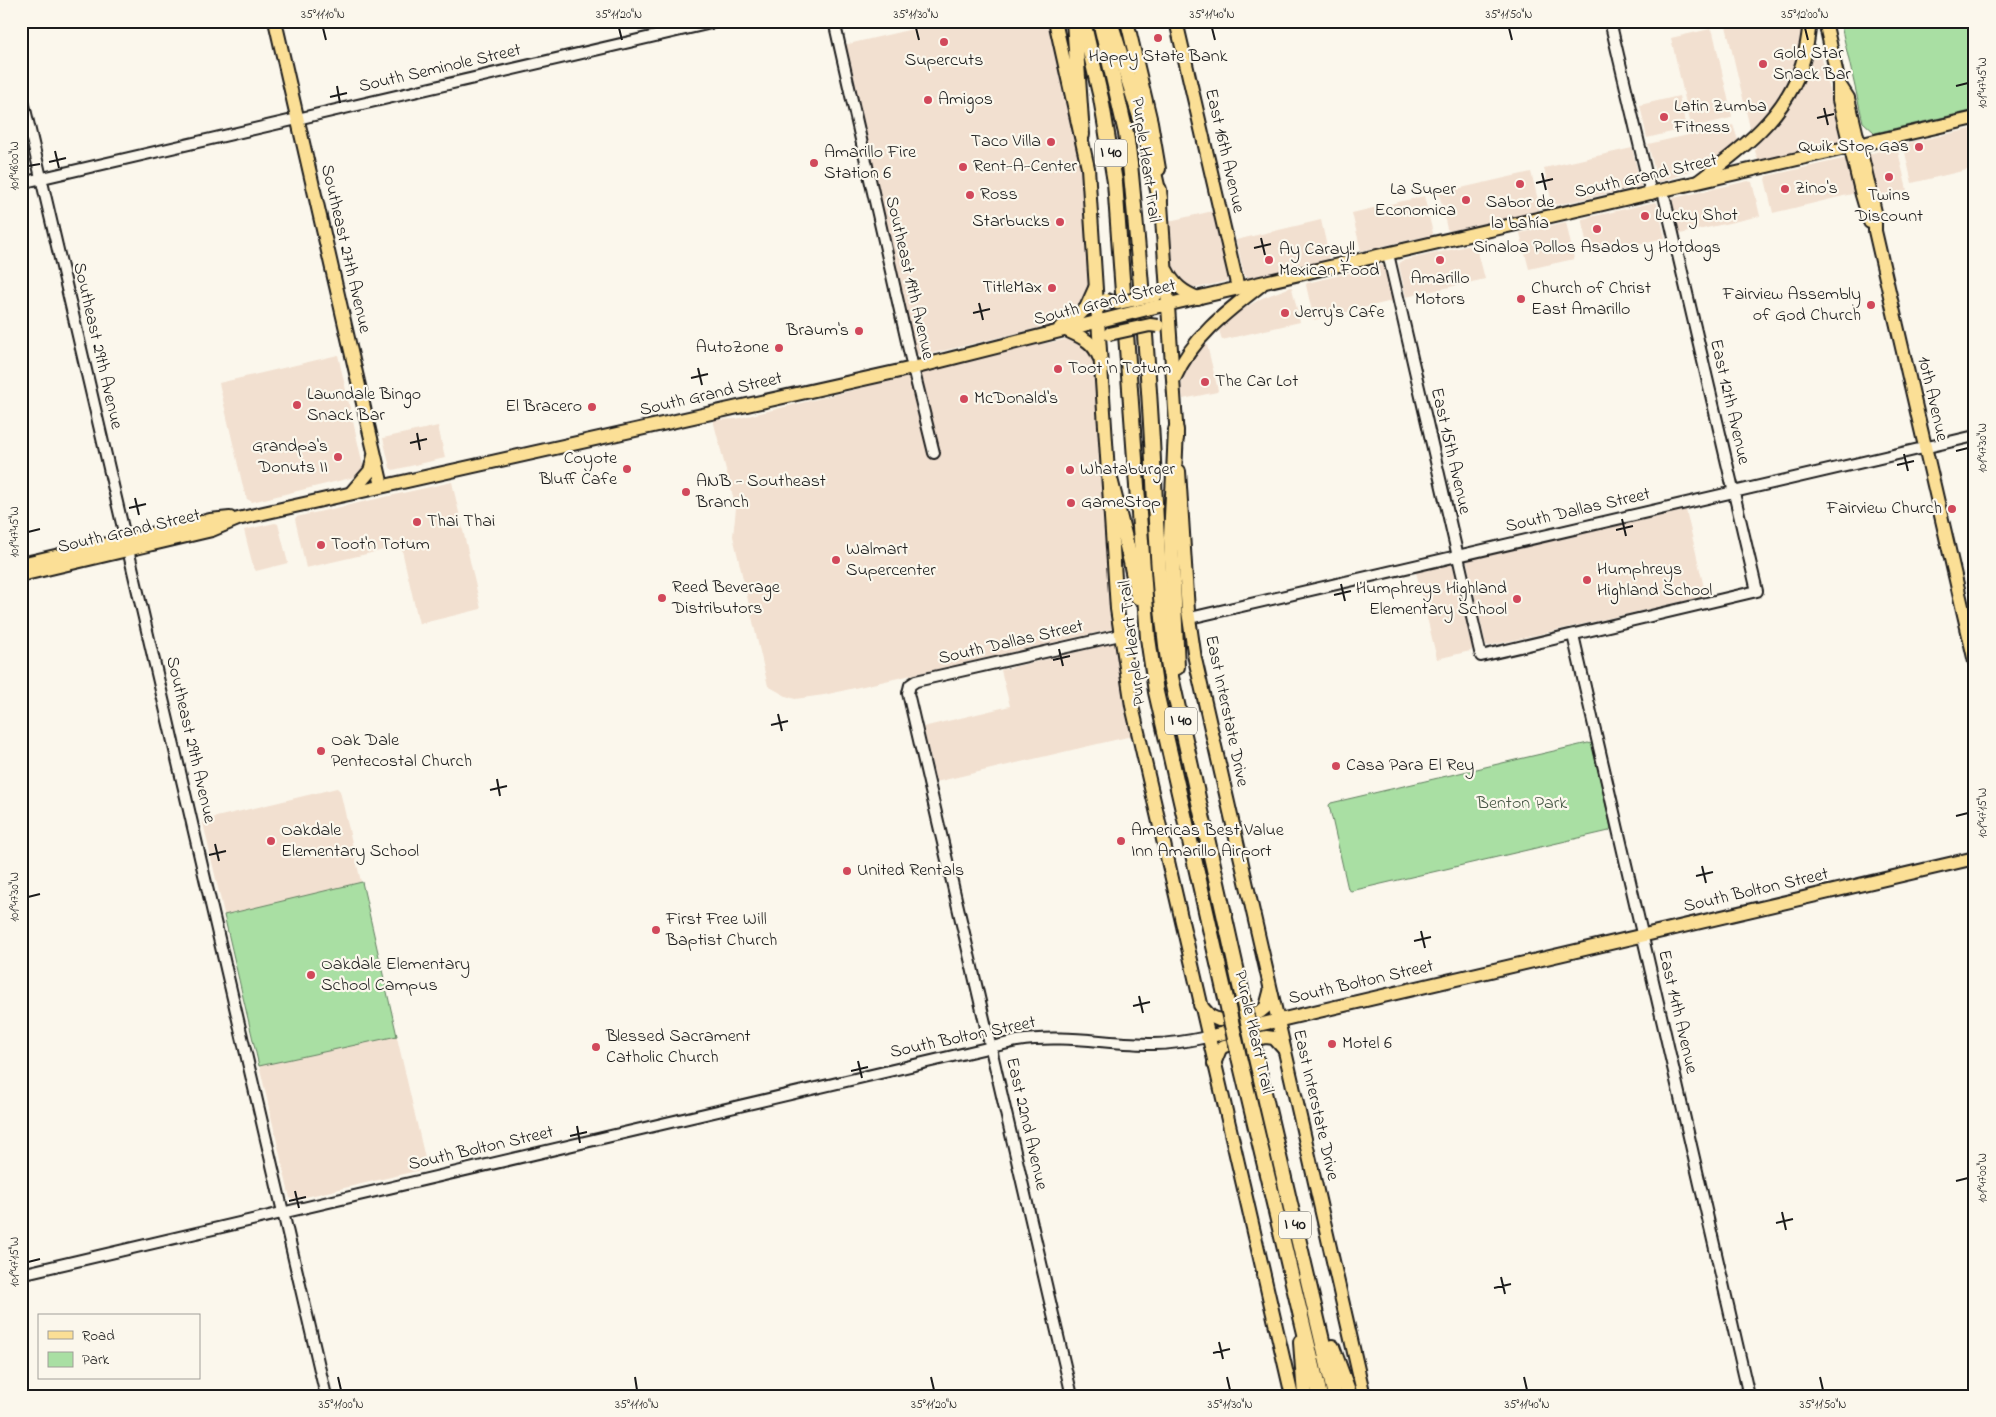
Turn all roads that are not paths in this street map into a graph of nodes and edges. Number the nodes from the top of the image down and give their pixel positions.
1 (275, 21) edge
2 (720, 21) edge
3 (834, 21) edge
4 (1056, 21) edge
5 (1074, 21) edge
6 (1083, 21) edge
7 (1100, 21) edge
8 (1110, 21) edge
9 (1127, 21) edge
10 (1176, 21) edge
11 (1610, 21) edge
12 (1810, 21) edge
13 (1826, 27) edge
14 (1806, 48) junction
15 (1839, 84) junction
16 (21, 92) edge
17 (1852, 114) junction
18 (1975, 118) edge
19 (297, 119) junction
20 (1082, 135) junction
21 (1882, 140) junction
22 (1855, 146) junction
23 (41, 178) junction
24 (21, 183) edge
25 (1695, 184) junction
26 (1657, 192) junction
27 (1160, 199) junction
28 (1388, 254) junction
29 (1165, 265) junction
30 (1264, 283) junction
31 (1096, 288) junction
32 (1238, 288) junction
33 (1198, 298) junction
34 (1161, 302) junction
35 (1101, 321) junction
36 (1061, 331) junction
37 (1170, 339) junction
38 (1099, 344) junction
39 (1100, 361) junction
40 (913, 368) junction
41 (1173, 381) junction
42 (1176, 430) junction
43 (1975, 436) edge
44 (1925, 447) junction
45 (934, 453) dead end
46 (375, 454) junction
47 (1108, 472) junction
48 (382, 486) junction
49 (1733, 492) junction
50 (351, 493) junction
51 (128, 545) junction
52 (1458, 556) junction
53 (21, 564) edge
54 (21, 575) edge
55 (1190, 618) junction
56 (1120, 635) junction
57 (1573, 635) junction
58 (1151, 658) junction
59 (1975, 662) edge
60 (910, 685) joint
61 (1185, 742) junction
62 (1975, 858) edge
63 (1642, 935) junction
64 (1270, 991) junction
65 (1200, 1005) junction
66 (1277, 1021) junction
67 (1207, 1037) junction
68 (991, 1048) junction
69 (1284, 1049) junction
70 (1214, 1065) junction
71 (284, 1213) junction
72 (21, 1274) edge
73 (1298, 1304) junction
74 (1315, 1309) junction
75 (326, 1396) edge
76 (1072, 1396) edge
77 (1292, 1396) edge
78 (1304, 1396) edge
79 (1320, 1396) edge
80 (1336, 1396) edge
81 (1350, 1396) edge
82 (1364, 1396) edge
83 (1749, 1396) edge

1 - 19 main road, Southeast 27th Avenue
2 - 19 street, South Seminole Street
3 - 40 street, Southeast 19th Avenue
4 - 20 main road
5 - 20 highway
6 - 58 highway, Purple Heart Trail / I 40
7 - 61 highway, Purple Heart Trail / I 40
8 - 27 highway
9 - 27 main road
10 - 32 main road, East 16th Avenue
11 - 26 street, East 12th Avenue
12 - 14 main road
13 - 14 main road
13 - 15 main road
14 - 25 main road
15 - 17 main road, 10th Avenue
15 - 22 main road, 10th Avenue
16 - 23 street, Southeast 29th Avenue
17 - 21 main road
17 - 22 main road, 10th Avenue
18 - 21 main road, South Grand Street
19 - 23 street, South Seminole Street
19 - 46 main road, Southeast 27th Avenue
20 - 31 main road
21 - 22 main road, South Grand Street
22 - 25 main road, South Grand Street
22 - 44 main road, 10th Avenue
23 - 24 street, South Seminole Street
23 - 51 street, Southeast 29th Avenue
25 - 26 main road, South Grand Street
26 - 28 main road, South Grand Street
26 - 49 street, East 12th Avenue
27 - 29 main road
28 - 30 main road, South Grand Street
28 - 52 street, East 15th Avenue
29 - 33 main road
29 - 34 main road
30 - 32 main road, South Grand Street
30 - 41 main road
31 - 34 main road, bridge
31 - 35 main road
31 - 36 main road
32 - 33 main road, South Grand Street
33 - 34 main road, South Grand Street
34 - 35 main road, South Grand Street, bridge
34 - 37 main road, East Interstate Drive
35 - 36 main road, South Grand Street
35 - 38 main road
36 - 39 main road
36 - 40 main road, South Grand Street
37 - 38 main road, bridge
37 - 41 main road, East Interstate Drive
38 - 39 main road
39 - 47 main road
40 - 45 street, Southeast 19th Avenue
40 - 48 main road, South Grand Street
41 - 42 main road, East Interstate Drive
42 - 55 main road, East Interstate Drive
42 - 61 highway
43 - 44 street, South Dallas Street
44 - 49 street, South Dallas Street
44 - 59 main road, 10th Avenue
46 - 48 main road, Southeast 27th Avenue
46 - 50 main road
47 - 56 main road
47 - 58 highway
48 - 50 main road, South Grand Street
49 - 52 street, South Dallas Street
49 - 57 street, East 12th Avenue
50 - 51 main road, South Grand Street
51 - 53 main road, South Grand Street
51 - 54 main road, South Grand Street
51 - 71 street, Southeast 29th Avenue
52 - 55 street, South Dallas Street
52 - 57 street, East 15th Avenue
55 - 64 main road, East Interstate Drive
56 - 60 street, South Dallas Street
56 - 65 main road
57 - 63 street, East 14th Avenue
58 - 73 highway, Purple Heart Trail / I 40, bridge
60 - 68 street, East 22nd Avenue
61 - 74 highway, Purple Heart Trail / I 40, bridge
62 - 63 main road, South Bolton Street
63 - 66 main road, South Bolton Street
63 - 83 street, East 14th Avenue
64 - 65 main road
64 - 66 main road, East Interstate Drive
65 - 67 main road
66 - 67 main road, South Bolton Street
66 - 69 main road, East Interstate Drive
67 - 68 street, South Bolton Street
67 - 70 main road
68 - 71 street, South Bolton Street
68 - 76 street, East 22nd Avenue
69 - 70 main road
69 - 82 main road, East Interstate Drive
70 - 77 main road
71 - 72 street, South Bolton Street
71 - 75 street, Southeast 29th Avenue
73 - 78 highway
73 - 79 highway, Purple Heart Trail / I 40
74 - 80 highway, Purple Heart Trail / I 40
74 - 81 highway

